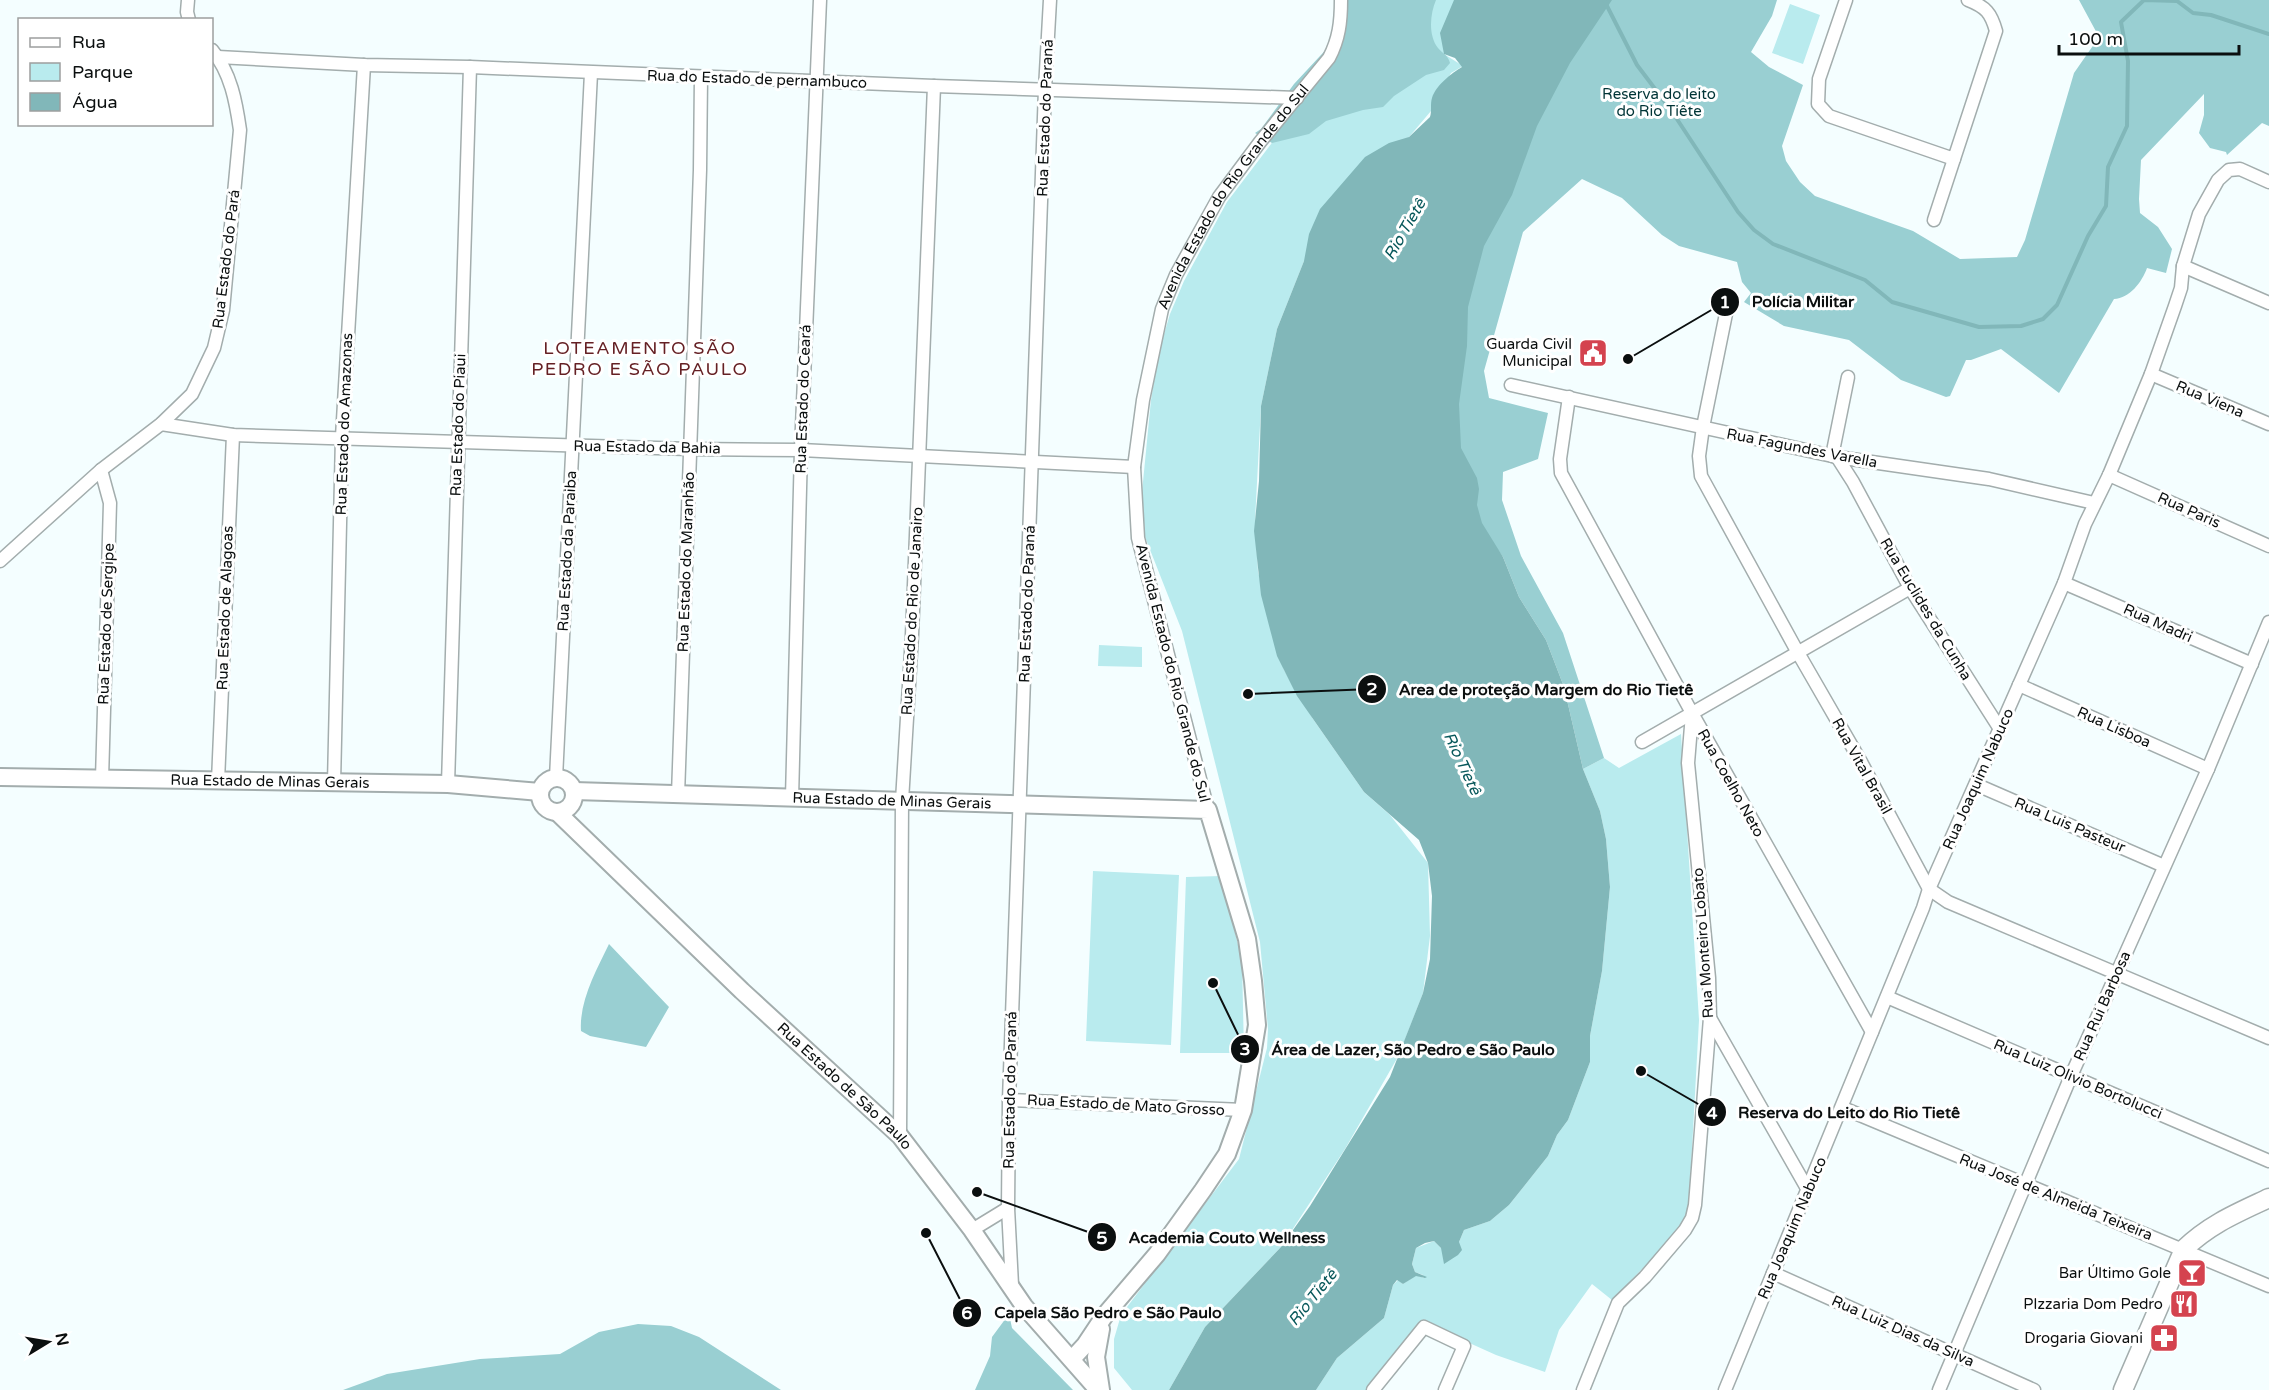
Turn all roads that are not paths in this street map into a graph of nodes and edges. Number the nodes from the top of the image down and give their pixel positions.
1 (820, 0) edge
2 (1050, 0) edge
3 (1341, 0) edge
4 (1846, 0) edge
5 (1968, 0) edge
6 (215, 54) edge
7 (363, 65) junction
8 (470, 67) junction
9 (591, 73) junction
10 (701, 77) junction
11 (815, 81) junction
12 (934, 86) junction
13 (1045, 89) junction
14 (1297, 98) junction
15 (1954, 159) junction
16 (2269, 182) edge
17 (1934, 220) dead end
18 (2183, 266) junction
19 (1729, 299) dead end
20 (2269, 303) edge
21 (2151, 374) junction
22 (1848, 377) dead end
23 (1511, 385) dead end
24 (1569, 397) junction
25 (161, 424) junction
26 (2269, 424) edge
27 (1703, 428) junction
28 (233, 435) junction
29 (342, 437) junction
30 (458, 441) junction
31 (572, 446) junction
32 (690, 449) junction
33 (801, 450) junction
34 (918, 457) junction
35 (1834, 457) junction
36 (1032, 462) junction
37 (1134, 467) junction
38 (101, 471) junction
39 (2109, 475) junction
40 (2094, 504) junction
41 (2269, 546) edge
42 (0, 561) edge
43 (2064, 582) junction
44 (1910, 588) junction
45 (2269, 622) edge
46 (1797, 651) junction
47 (2252, 664) junction
48 (2019, 685) junction
49 (1692, 713) junction
50 (2000, 729) junction
51 (1642, 742) dead end
52 (2208, 769) junction
53 (0, 777) edge
54 (556, 778) junction
55 (102, 779) junction
56 (218, 780) junction
57 (334, 783) junction
58 (448, 784) junction
59 (1977, 785) junction
60 (574, 791) junction
61 (540, 792) junction
62 (678, 795) junction
63 (792, 798) junction
64 (902, 801) junction
65 (1019, 803) junction
66 (1208, 810) junction
67 (558, 813) junction
68 (2164, 866) junction
69 (1929, 889) junction
70 (2115, 975) junction
71 (1887, 997) junction
72 (1710, 1018) junction
73 (1872, 1032) junction
74 (2269, 1038) edge
75 (2071, 1076) junction
76 (1009, 1100) junction
77 (1843, 1108) junction
78 (1243, 1110) junction
79 (900, 1136) junction
80 (2269, 1161) edge
81 (2025, 1184) junction
82 (1808, 1190) junction
83 (2269, 1198) edge
84 (1008, 1208) junction
85 (972, 1230) junction
86 (2184, 1250) junction
87 (1773, 1273) junction
88 (1012, 1285) junction
89 (2269, 1286) edge
90 (1105, 1315) junction
91 (1954, 1354) junction
92 (1096, 1355) junction
93 (1075, 1362) junction
94 (1100, 1390) edge
95 (1373, 1390) edge
96 (1445, 1390) edge
97 (1582, 1390) edge
98 (1725, 1390) edge
99 (1939, 1390) edge
100 (2034, 1390) edge
101 (2123, 1390) edge

1 - 11 street, Rua Estado do Ceará
2 - 13 street, Rua Estado do Paraná
3 - 14 street, Avenida Estado do Rio Grande do Sul
4 - 15 street
5 - 15 street
6 - 7 street, Rua do Estado de pernambuco
6 - 25 street, Rua Estado do Pará
7 - 8 street, Rua do Estado de pernambuco
7 - 29 street, Rua Estado do Amazonas
8 - 9 street, Rua do Estado de pernambuco
8 - 30 street, Rua Estado do Piaui
9 - 10 street, Rua do Estado de pernambuco
9 - 31 street, Rua Estado da Paraiba
10 - 11 street, Rua do Estado de pernambuco
10 - 32 street, Rua Estado do Maranhão
11 - 12 street, Rua do Estado de pernambuco
11 - 33 street, Rua Estado do Ceará
12 - 13 street, Rua do Estado de pernambuco
12 - 34 street, Rua Estado do Rio de Janairo
13 - 14 street, Rua do Estado de pernambuco
13 - 36 street, Rua Estado do Paraná
14 - 37 street, Avenida Estado do Rio Grande do Sul
15 - 17 street
16 - 18 street, Rua Joaquim Nabuco
18 - 20 street
18 - 21 street, Rua Joaquim Nabuco
19 - 27 street, Rua Vital Brasil
21 - 26 street, Rua Viena
21 - 39 street, Rua Joaquim Nabuco
22 - 35 street
23 - 24 street, Rua Fagundes Varella
24 - 27 street, Rua Fagundes Varella
24 - 49 street, Rua Coelho Neto
25 - 28 street, Rua Estado da Bahia
25 - 38 street, Rua Estado do Pará
27 - 35 street, Rua Fagundes Varella
27 - 46 street, Rua Vital Brasil
28 - 29 street, Rua Estado da Bahia
28 - 56 street, Rua Estado de Alagoas
29 - 30 street, Rua Estado da Bahia
29 - 57 street, Rua Estado do Amazonas
30 - 31 street, Rua Estado da Bahia
30 - 58 street, Rua Estado do Piaui
31 - 32 street, Rua Estado da Bahia
31 - 54 street, Rua Estado da Paraiba
32 - 33 street, Rua Estado da Bahia
32 - 62 street, Rua Estado do Maranhão
33 - 34 street, Rua Estado da Bahia
33 - 63 street, Rua Estado do Ceará
34 - 36 street, Rua Estado da Bahia
34 - 64 street, Rua Estado do Rio de Janairo
35 - 40 street, Rua Fagundes Varella
35 - 44 street, Rua Euclides da Cunha
36 - 37 street, Rua Estado da Bahia
36 - 65 street, Rua Estado do Paraná
37 - 66 street, Avenida Estado do Rio Grande do Sul
38 - 42 street, Rua Estado do Pará
38 - 55 street, Rua Estado de Sergipe
39 - 40 street, Rua Joaquim Nabuco
39 - 41 street, Rua Paris
40 - 43 street, Rua Joaquim Nabuco
43 - 47 street, Rua Madri
43 - 48 street, Rua Joaquim Nabuco
44 - 46 street
44 - 50 street, Rua Euclides da Cunha
45 - 47 street, Rua Rui Barbosa
46 - 49 street
46 - 69 street, Rua Vital Brasil
47 - 52 street, Rua Rui Barbosa
48 - 50 street, Rua Joaquim Nabuco
48 - 52 street, Rua Lisboa
49 - 51 street
49 - 72 street, Rua Monteiro Lobato
49 - 73 street, Rua Coelho Neto
50 - 59 street, Rua Joaquim Nabuco
52 - 68 street, Rua Rui Barbosa
53 - 55 street, Rua Estado de Minas Gerais
54 - 60 street
54 - 61 street
55 - 56 street, Rua Estado de Minas Gerais
56 - 57 street, Rua Estado de Minas Gerais
57 - 58 street, Rua Estado de Minas Gerais
58 - 61 street, Rua Estado de Minas Gerais
59 - 68 street, Rua Luis Pasteur
59 - 69 street, Rua Joaquim Nabuco
60 - 62 street, Rua Estado de Minas Gerais
60 - 67 street
61 - 67 street
62 - 63 street, Rua Estado de Minas Gerais
63 - 64 street, Rua Estado de Minas Gerais
64 - 65 street, Rua Estado de Minas Gerais
64 - 79 street, Rua Estado do Rio de Janairo
65 - 66 street, Rua Estado de Minas Gerais
65 - 76 street, Rua Estado do Paraná
66 - 78 street, Avenida Estado do Rio Grande do Sul
67 - 79 street, Rua Estado de São Paulo
68 - 70 street, Rua Rui Barbosa
69 - 70 street, Rua Vital Brasil
69 - 71 street, Rua Joaquim Nabuco
70 - 74 street, Rua Vital Brasil
70 - 75 street, Rua Rui Barbosa
71 - 73 street, Rua Joaquim Nabuco
71 - 75 street, Rua Luiz Olivio Bortolucci
72 - 82 street
72 - 97 street, Rua Monteiro Lobato
73 - 77 street, Rua Joaquim Nabuco
75 - 80 street, Rua Luiz Olivio Bortolucci
75 - 81 street, Rua Rui Barbosa
76 - 78 street, Rua Estado de Mato Grosso
76 - 84 street, Rua Estado do Paraná
77 - 81 street, Rua José de Almeida Teixeira
77 - 82 street, Rua Joaquim Nabuco
78 - 90 street, Avenida Estado do Rio Grande do Sul
79 - 85 street, Rua Estado de São Paulo
81 - 86 street, Rua José de Almeida Teixeira
81 - 91 street, Rua Rui Barbosa
82 - 87 street, Rua Joaquim Nabuco
83 - 86 main road
84 - 85 street
84 - 88 street, Rua Estado do Paraná
85 - 88 street, Rua Estado de São Paulo
86 - 89 street, Rua José de Almeida Teixeira
86 - 101 main road
87 - 91 street, Rua Luiz Dias da Silva
87 - 98 street, Rua Joaquim Nabuco
88 - 93 street, Rua Estado de São Paulo
90 - 92 street, Avenida Estado do Rio Grande do Sul
90 - 93 street, Avenida Estado do Rio Grande do Sul
91 - 99 street, Rua Rui Barbosa
91 - 100 street, Rua Luiz Dias da Silva
92 - 93 street
92 - 94 street, Avenida Estado do Rio Grande do Sul
93 - 94 street, Rua Estado de São Paulo
95 - 96 street

